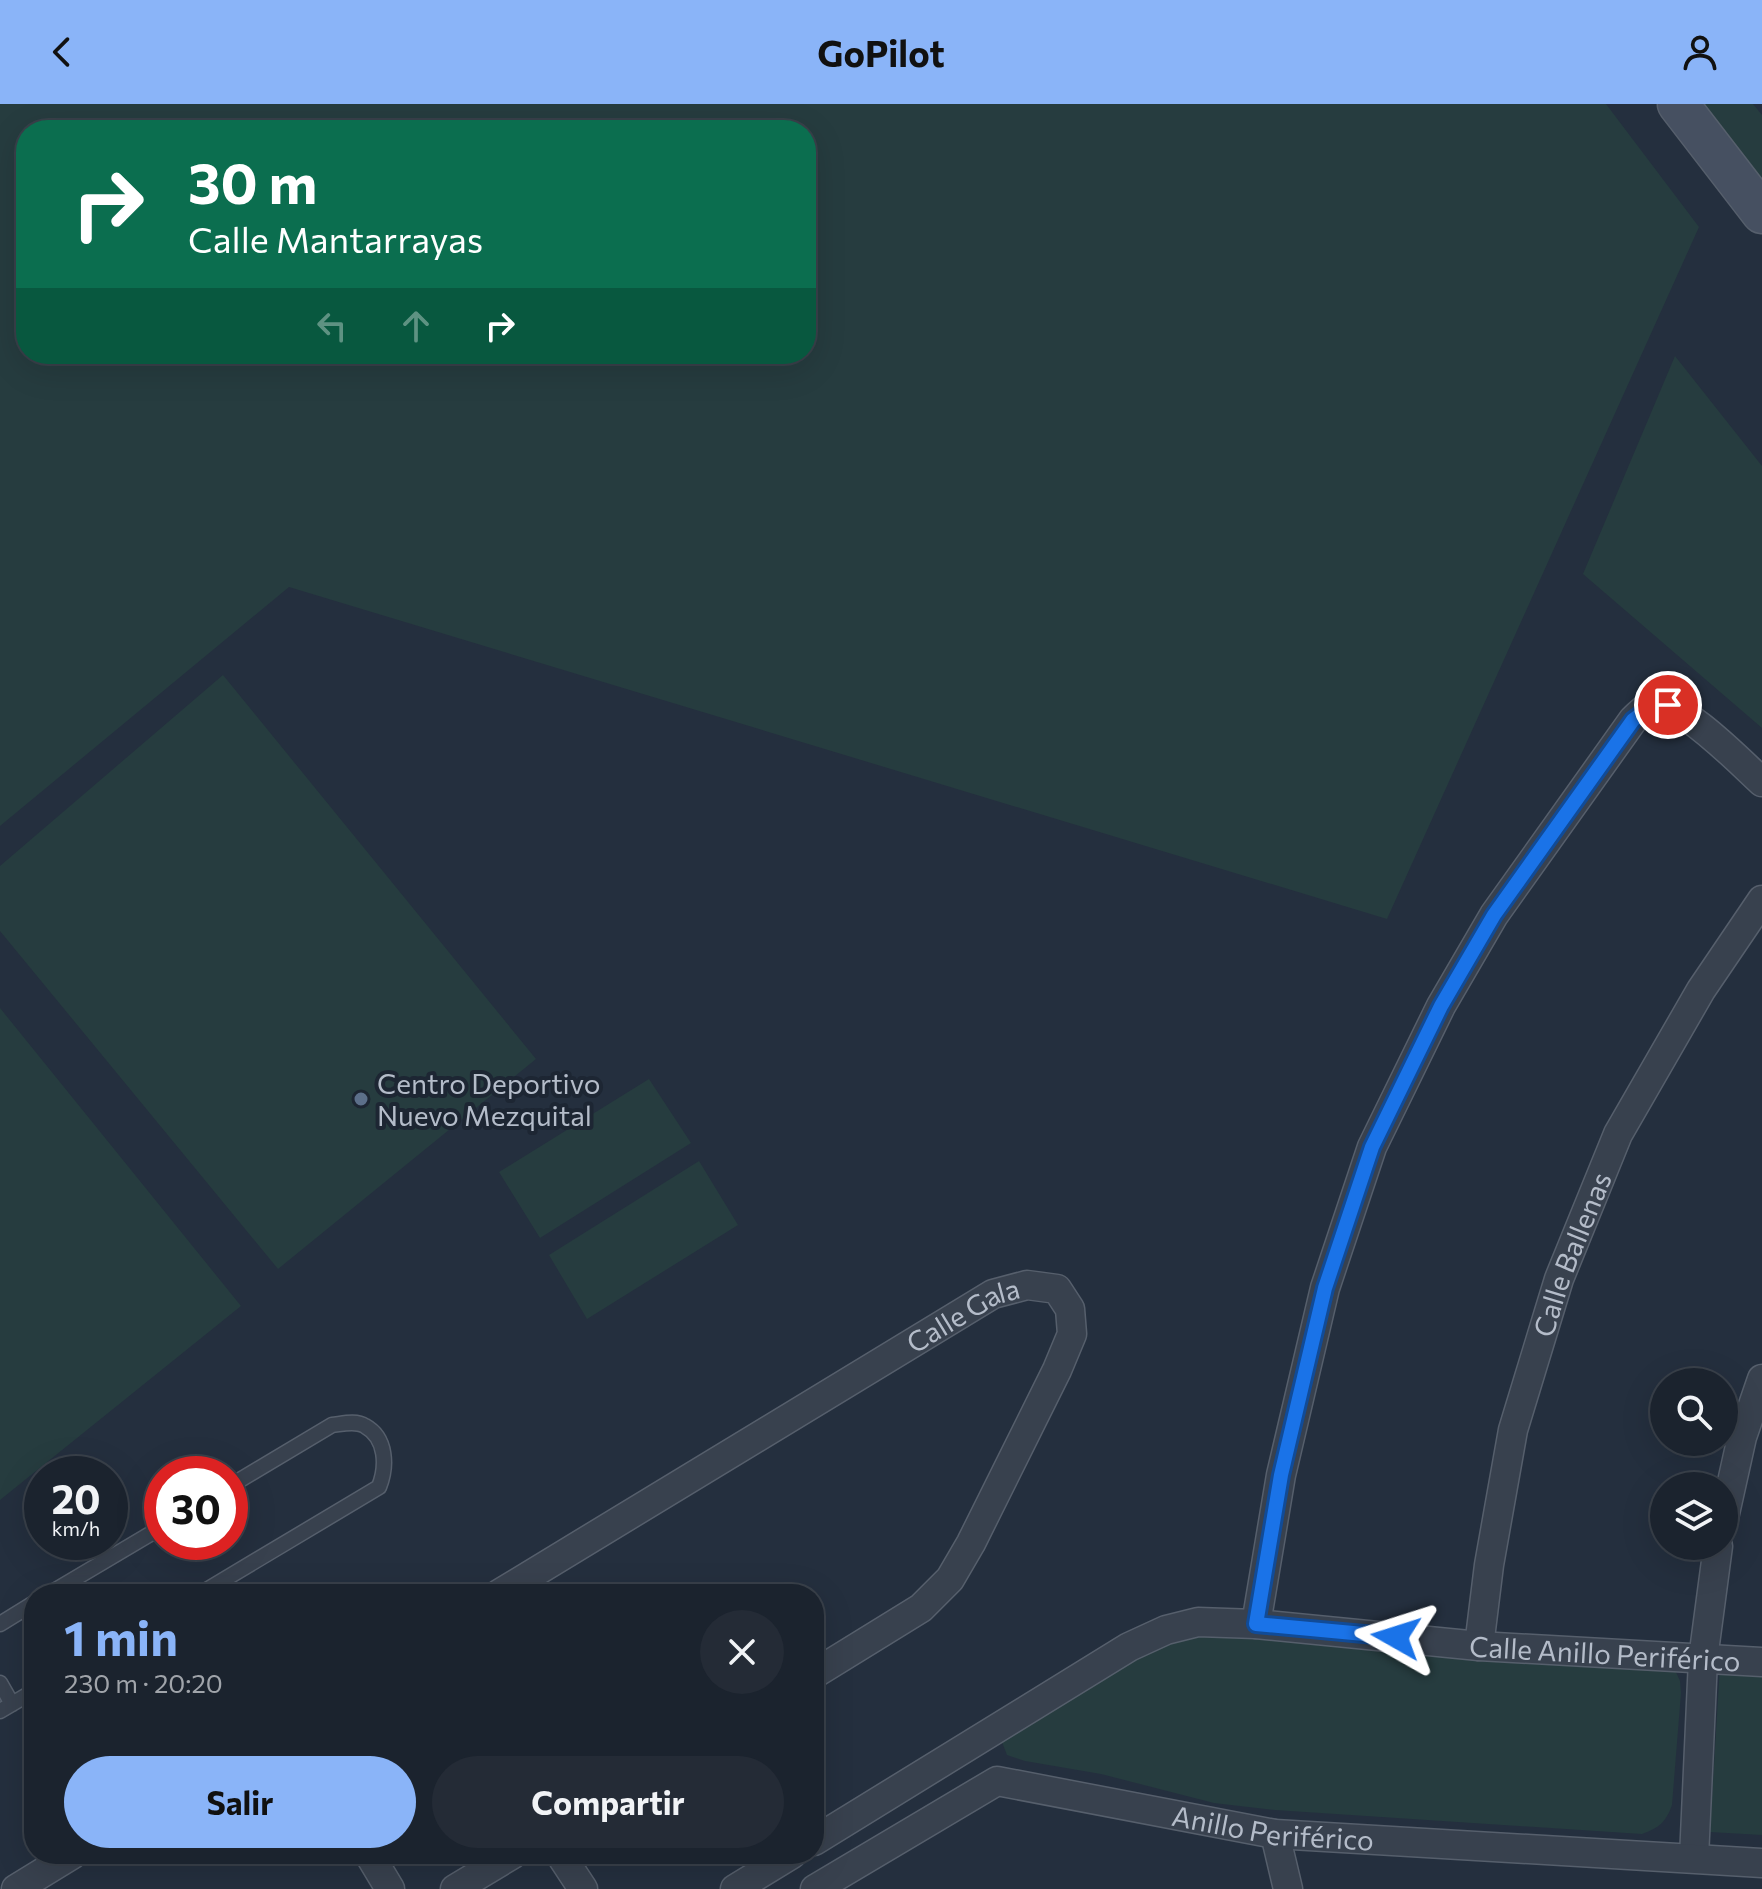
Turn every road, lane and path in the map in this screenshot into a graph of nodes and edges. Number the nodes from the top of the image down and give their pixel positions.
1 (1678, 104) edge
2 (1762, 213) edge
3 (1762, 782) edge
4 (1762, 900) edge
5 (1762, 1379) edge
6 (1734, 1472) edge
7 (248, 1475) edge
8 (144, 1538) edge
9 (1716, 1560) edge
10 (66, 1584) edge
11 (217, 1584) edge
12 (515, 1584) edge
13 (24, 1609) edge
14 (0, 1624) edge
15 (1256, 1624) junction
16 (1479, 1646) junction
17 (1703, 1659) junction
18 (1762, 1662) edge
19 (824, 1668) edge
20 (0, 1683) edge
21 (24, 1697) edge
22 (6, 1707) edge
23 (979, 1740) junction
24 (997, 1781) junction
25 (1275, 1834) junction
26 (824, 1835) edge
27 (1694, 1858) junction
28 (1762, 1863) edge
29 (57, 1864) edge
30 (375, 1864) edge
31 (504, 1864) edge
32 (567, 1864) edge
33 (776, 1864) edge
34 (489, 1880) edge
35 (16, 1889) edge
36 (390, 1889) edge
37 (455, 1889) edge
38 (583, 1889) edge
39 (735, 1889) edge
40 (815, 1889) edge
41 (1288, 1889) edge

1 - 2 street
3 - 15 street
4 - 16 street, Calle Ballenas
5 - 6 street
7 - 11 lane
8 - 10 lane
9 - 17 street
12 - 19 street, Calle Gala
13 - 14 lane
15 - 16 street, Calle Anillo Periférico
15 - 23 street
16 - 17 street, Calle Anillo Periférico
17 - 18 street, Calle Anillo Periférico
17 - 27 street
20 - 22 lane
21 - 22 lane
23 - 24 street
23 - 26 street
24 - 25 street, Anillo Periférico
24 - 40 street
25 - 27 street, Anillo Periférico
25 - 41 street
27 - 28 street, Anillo Periférico
29 - 35 street
30 - 36 street
31 - 34 street
32 - 38 street
33 - 39 street
34 - 37 street

